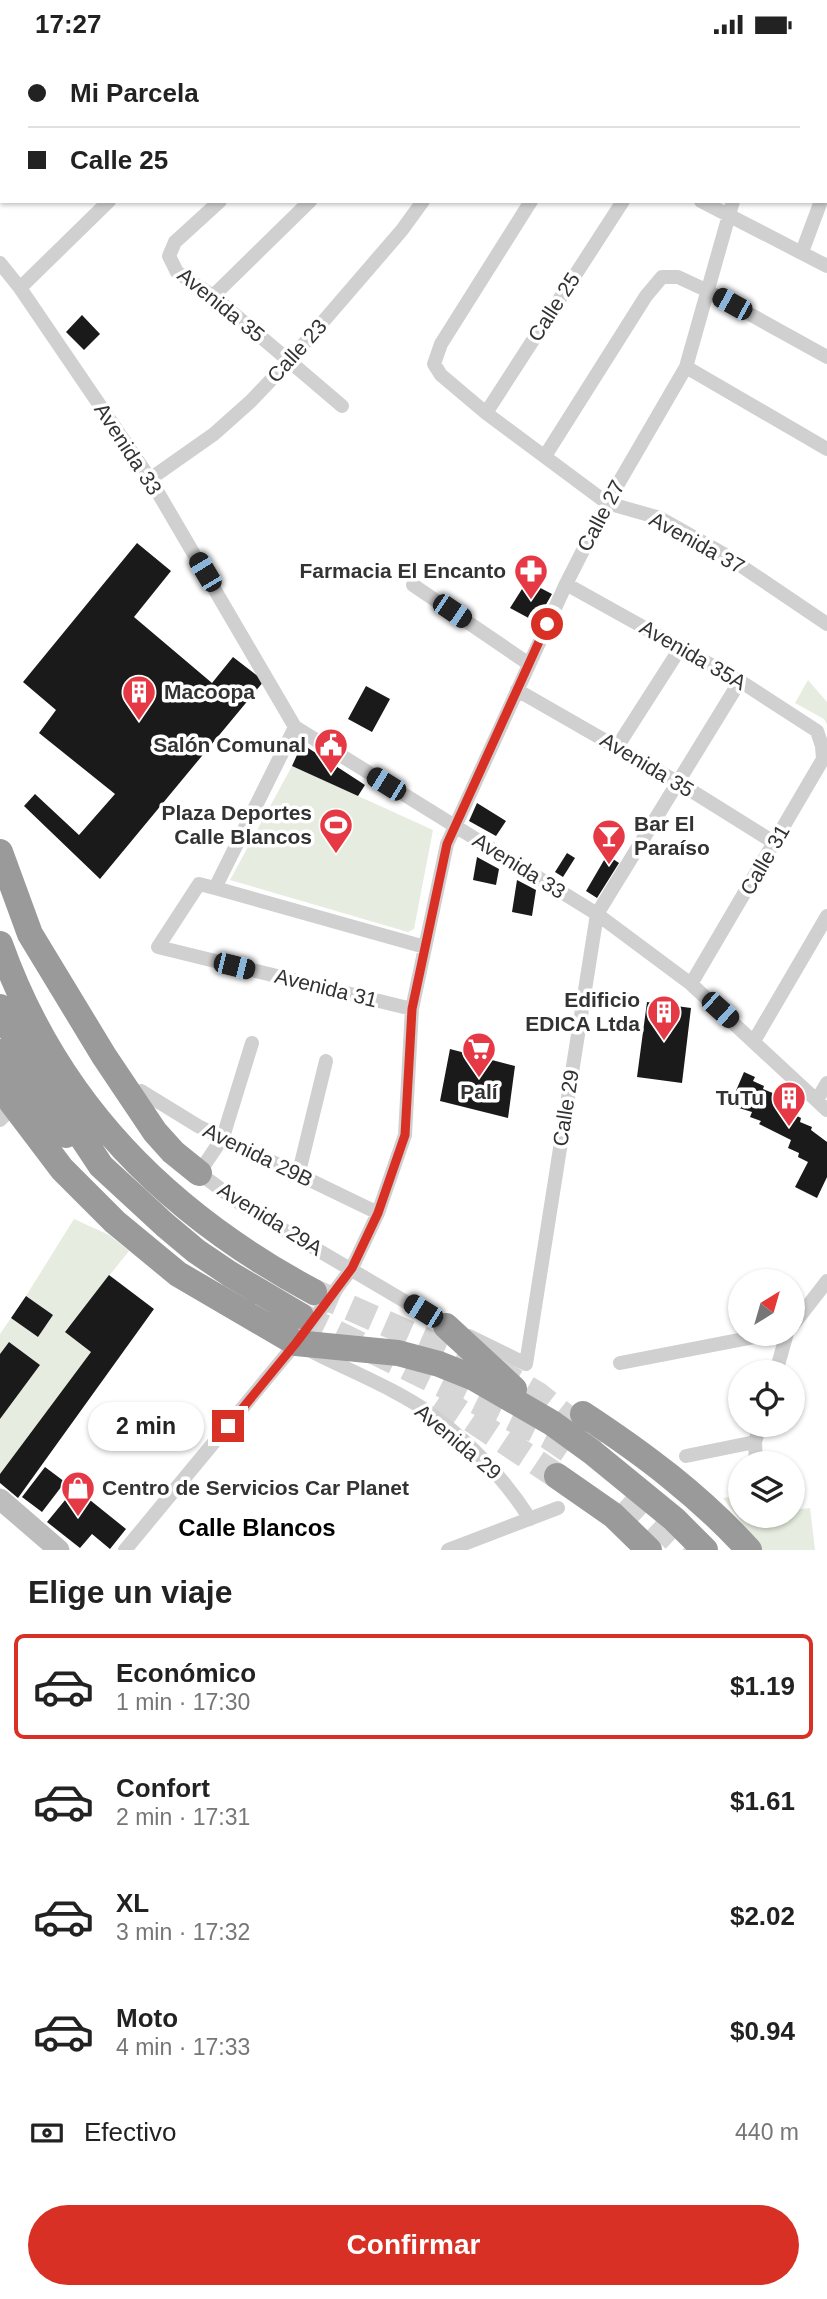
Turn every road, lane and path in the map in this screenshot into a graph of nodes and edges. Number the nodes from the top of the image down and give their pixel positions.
1 (107, 203) edge
2 (218, 203) edge
3 (308, 203) edge
4 (422, 203) edge
5 (530, 203) edge
6 (621, 203) edge
7 (710, 203) edge
8 (820, 203) edge
9 (731, 208) edge
10 (802, 252) junction
11 (827, 266) edge
12 (1, 267) edge
13 (20, 288) junction
14 (708, 291) junction
15 (213, 296) junction
16 (827, 357) edge
17 (290, 360) junction
18 (686, 367) junction
19 (341, 406) dead end
20 (486, 413) junction
21 (827, 449) edge
22 (545, 456) junction
23 (150, 479) junction
24 (607, 503) junction
25 (566, 584) junction
26 (413, 585) dead end
27 (827, 624) edge
28 (681, 647) junction
29 (529, 664) junction
30 (740, 681) junction
31 (517, 690) junction
32 (295, 727) junction
33 (817, 731) joint
34 (617, 747) junction
35 (678, 783) junction
36 (454, 826) junction
37 (775, 843) junction
38 (0, 852) edge
39 (0, 861) edge
40 (215, 888) junction
41 (597, 914) junction
42 (827, 916) edge
43 (0, 944) edge
44 (425, 947) junction
45 (691, 985) junction
46 (0, 1007) edge
47 (412, 1009) junction
48 (754, 1041) junction
49 (252, 1043) dead end
50 (0, 1052) edge
51 (326, 1061) dead end
52 (0, 1083) edge
53 (827, 1083) edge
54 (141, 1091) dead end
55 (822, 1105) edge
56 (92, 1111) junction
57 (223, 1137) junction
58 (101, 1166) junction
59 (199, 1173) junction
60 (298, 1175) junction
61 (378, 1213) junction
62 (352, 1268) junction
63 (827, 1281) edge
64 (314, 1292) tunnel mouth
65 (805, 1309) edge
66 (301, 1316) tunnel mouth
67 (446, 1326) junction
68 (728, 1342) edge
69 (296, 1343) junction
70 (620, 1363) dead end
71 (526, 1364) joint
72 (583, 1415) dead end
73 (552, 1423) junction
74 (756, 1437) edge
75 (755, 1442) junction
76 (755, 1451) edge
77 (686, 1456) dead end
78 (557, 1476) tunnel mouth
79 (0, 1499) edge
80 (558, 1508) dead end
81 (674, 1518) junction
82 (530, 1519) junction
83 (59, 1550) edge
84 (125, 1550) edge
85 (448, 1550) edge
86 (649, 1550) edge
87 (692, 1550) edge
88 (705, 1550) edge
89 (749, 1550) edge

1 - 13 street
2 - 15 street, Avenida 35
3 - 15 street
4 - 17 street, Calle 23
5 - 20 street, Avenida 37
6 - 20 street, Calle 25
7 - 9 street
8 - 10 street
9 - 10 street
9 - 14 street, Calle 27
10 - 11 street
12 - 13 street, Avenida 33
13 - 23 street, Avenida 33
14 - 16 street
14 - 18 street, Calle 27
14 - 22 street
15 - 17 street, Avenida 35
17 - 19 street, Avenida 35
17 - 23 street, Calle 23
18 - 21 street
18 - 24 street, Calle 27
20 - 22 street, Avenida 37
22 - 24 street, Avenida 37
23 - 32 street, Avenida 33
24 - 25 street, Calle 27
24 - 27 street, Avenida 37
25 - 28 street, Avenida 35A
25 - 29 street, Calle 27
26 - 29 street
28 - 30 street, Avenida 35A
28 - 34 street
29 - 31 street, Calle 27
30 - 33 street, Avenida 35A
30 - 35 street, Calle 29
31 - 34 street, Avenida 35
31 - 36 street, Calle 27
32 - 36 street, Avenida 33
32 - 40 street
33 - 37 street, Calle 31
34 - 35 street, Avenida 35
35 - 37 street, Avenida 35
35 - 41 street, Calle 29
36 - 41 street, Avenida 33
36 - 44 street, Calle 27
37 - 45 street, Calle 31
38 - 59 highway
39 - 56 highway
40 - 44 street
40 - 47 street, Avenida 31
41 - 45 street, Avenida 33
41 - 71 street, Calle 29
42 - 48 street
43 - 56 highway
44 - 47 street, Calle 27
45 - 48 street, Avenida 33
46 - 58 highway
47 - 61 street, Calle 27
48 - 55 street, Avenida 33
49 - 57 street
50 - 58 highway
51 - 60 street
52 - 69 highway
53 - 55 street
54 - 57 street, Avenida 29B
56 - 64 highway
57 - 59 street
57 - 60 street, Avenida 29B
58 - 66 highway
59 - 62 street, Avenida 29A
60 - 61 street, Avenida 29B
61 - 62 street, Calle 27
62 - 67 street, Avenida 29A
62 - 69 street
63 - 65 street
67 - 71 street, Avenida 29A
67 - 73 highway
68 - 70 street
69 - 73 highway
69 - 82 street, Avenida 29
69 - 84 street
72 - 89 highway
73 - 81 highway
74 - 75 street
75 - 76 street
75 - 77 street
78 - 86 highway
79 - 83 main road
80 - 82 street
81 - 87 highway
81 - 88 highway
82 - 85 street

